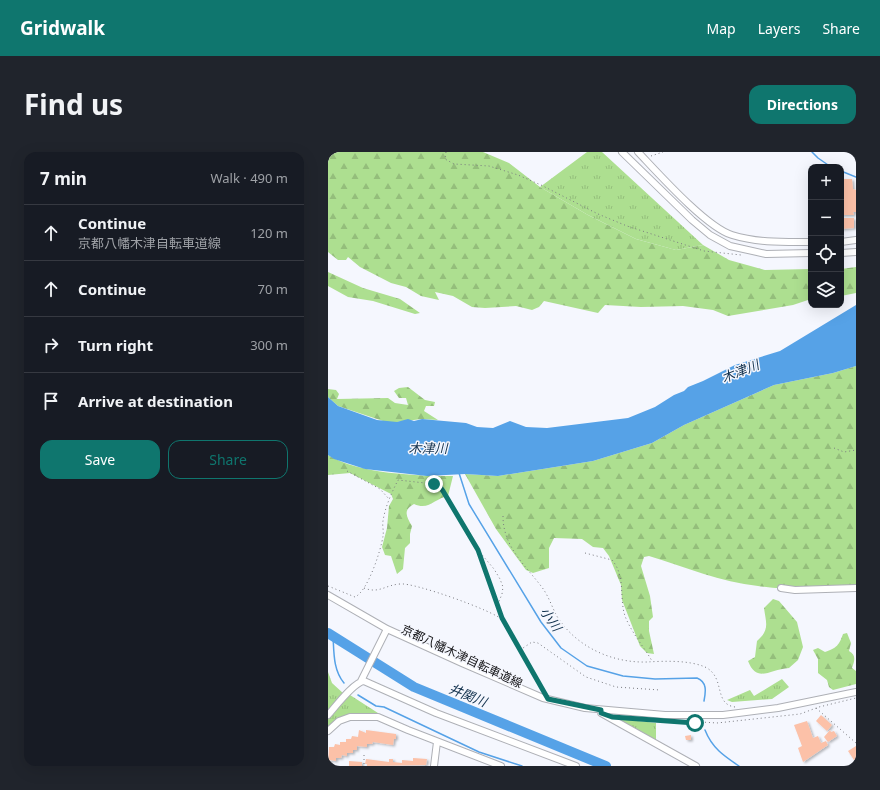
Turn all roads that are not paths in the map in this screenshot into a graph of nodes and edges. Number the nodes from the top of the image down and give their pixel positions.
1 (622, 152) edge
2 (638, 152) edge
3 (856, 240) edge
4 (808, 242) edge
5 (844, 242) edge
6 (856, 252) edge
7 (808, 253) edge
8 (844, 253) edge
9 (781, 588) dead end
10 (856, 588) edge
11 (328, 595) edge
12 (387, 630) junction
13 (362, 679) junction
14 (856, 692) edge
15 (601, 710) junction
16 (328, 715) edge
17 (328, 731) edge
18 (438, 742) junction
19 (434, 766) edge
20 (501, 766) edge
21 (576, 766) edge
22 (696, 766) edge

1 - 7 street
2 - 4 street
3 - 5 street
6 - 8 street
9 - 10 street
11 - 12 street
12 - 13 street
12 - 15 street
13 - 16 street
13 - 21 street
14 - 15 street
15 - 22 street
17 - 18 street
18 - 19 street
18 - 20 street

